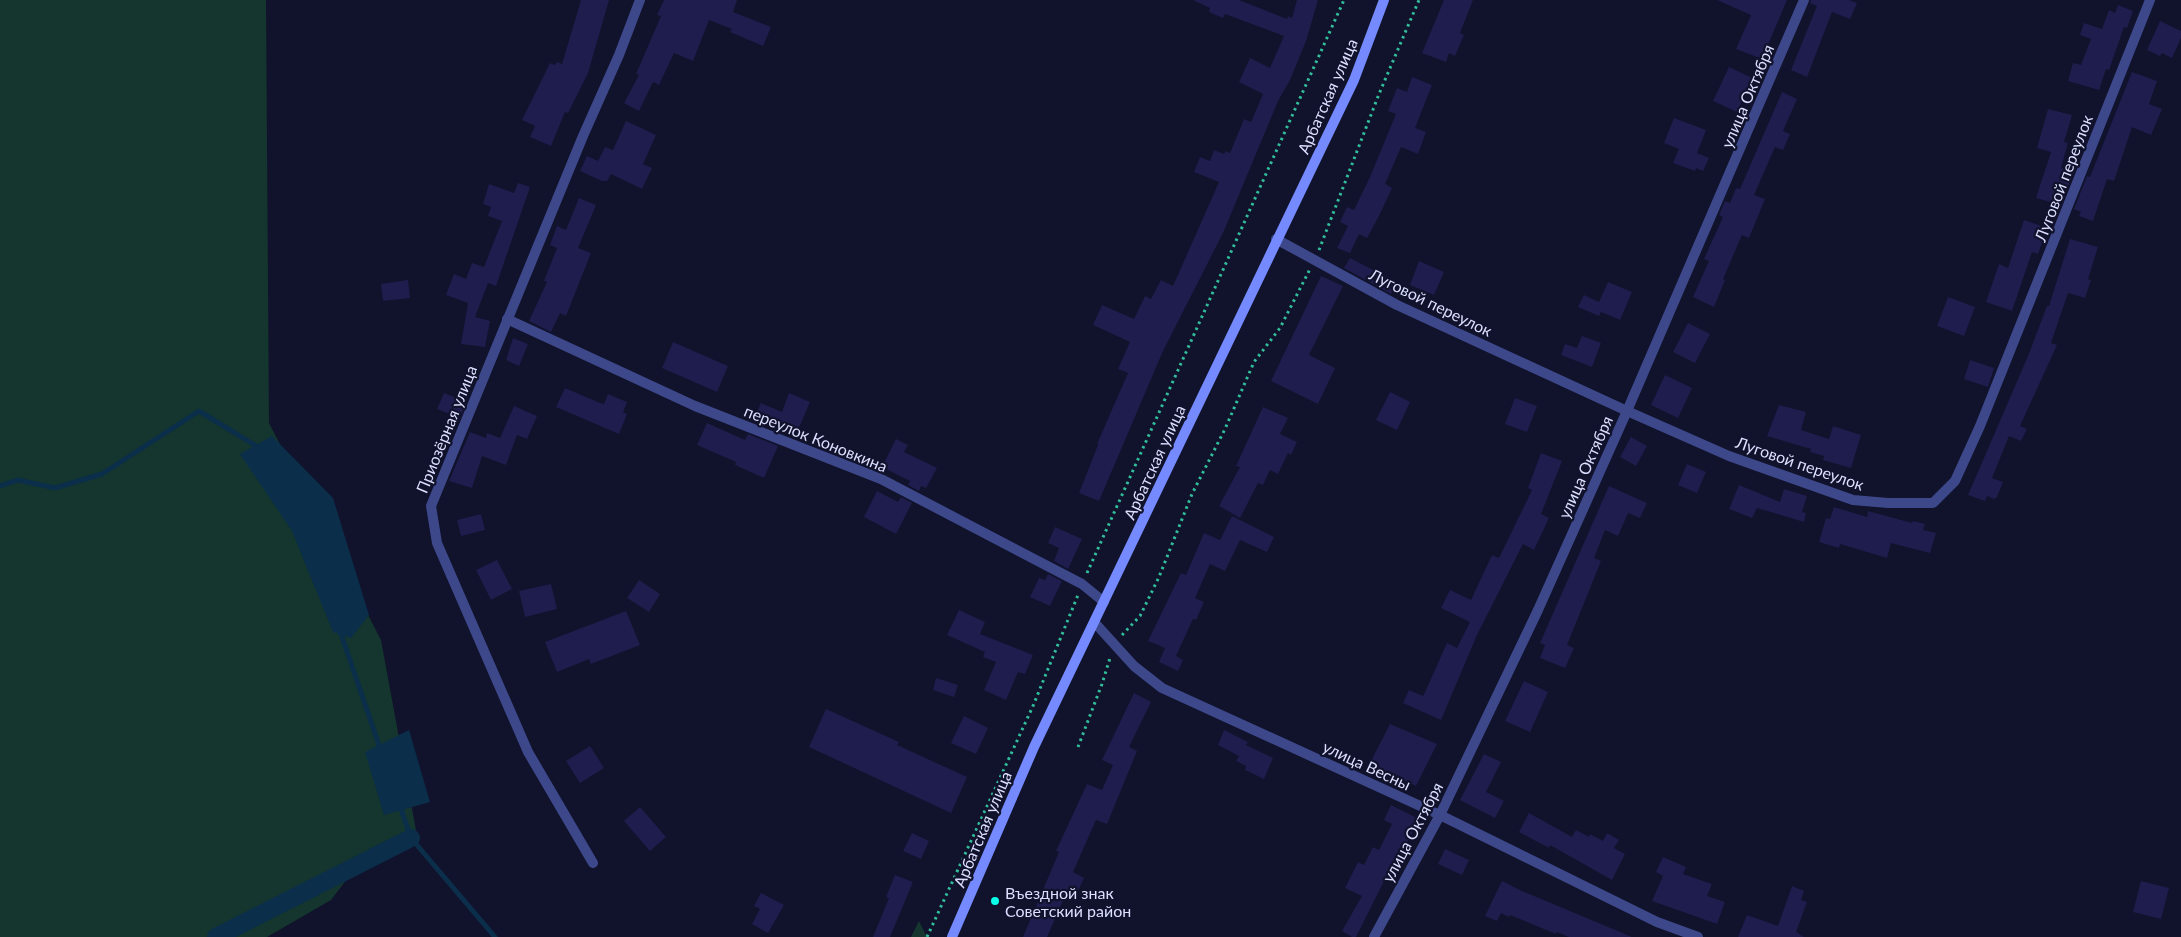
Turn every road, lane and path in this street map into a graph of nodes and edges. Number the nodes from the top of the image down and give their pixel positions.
1 (640, 0) edge
2 (1344, 0) edge
3 (1384, 0) edge
4 (1419, 0) edge
5 (1804, 0) edge
6 (2150, 0) edge
7 (1276, 239) junction
8 (1315, 259) junction
9 (507, 319) junction
10 (1627, 411) junction
11 (1082, 584) junction
12 (1104, 602) junction
13 (1095, 623) junction
14 (1114, 644) junction
15 (1078, 747) dead end
16 (1440, 815) junction
17 (593, 863) dead end
18 (927, 937) edge
19 (952, 937) edge
20 (1374, 937) edge
21 (1698, 937) edge

1 - 9 street, Приозёрная улица
2 - 11 path
3 - 7 main road, Арбатская улица
4 - 8 path
5 - 10 street, улица Октября
6 - 10 street, Луговой переулок
7 - 8 street, Луговой переулок
7 - 12 main road, Арбатская улица
8 - 10 street, Луговой переулок
8 - 14 path
9 - 11 street, переулок Коновкина
9 - 17 street, Приозёрная улица
10 - 16 street, улица Октября
11 - 12 street, переулок Коновкина
11 - 18 path
12 - 13 main road, Арбатская улица
13 - 14 street, улица Весны
13 - 19 main road, Арбатская улица
14 - 15 path
14 - 16 street, улица Весны
16 - 20 street, улица Октября
16 - 21 street, улица Весны

